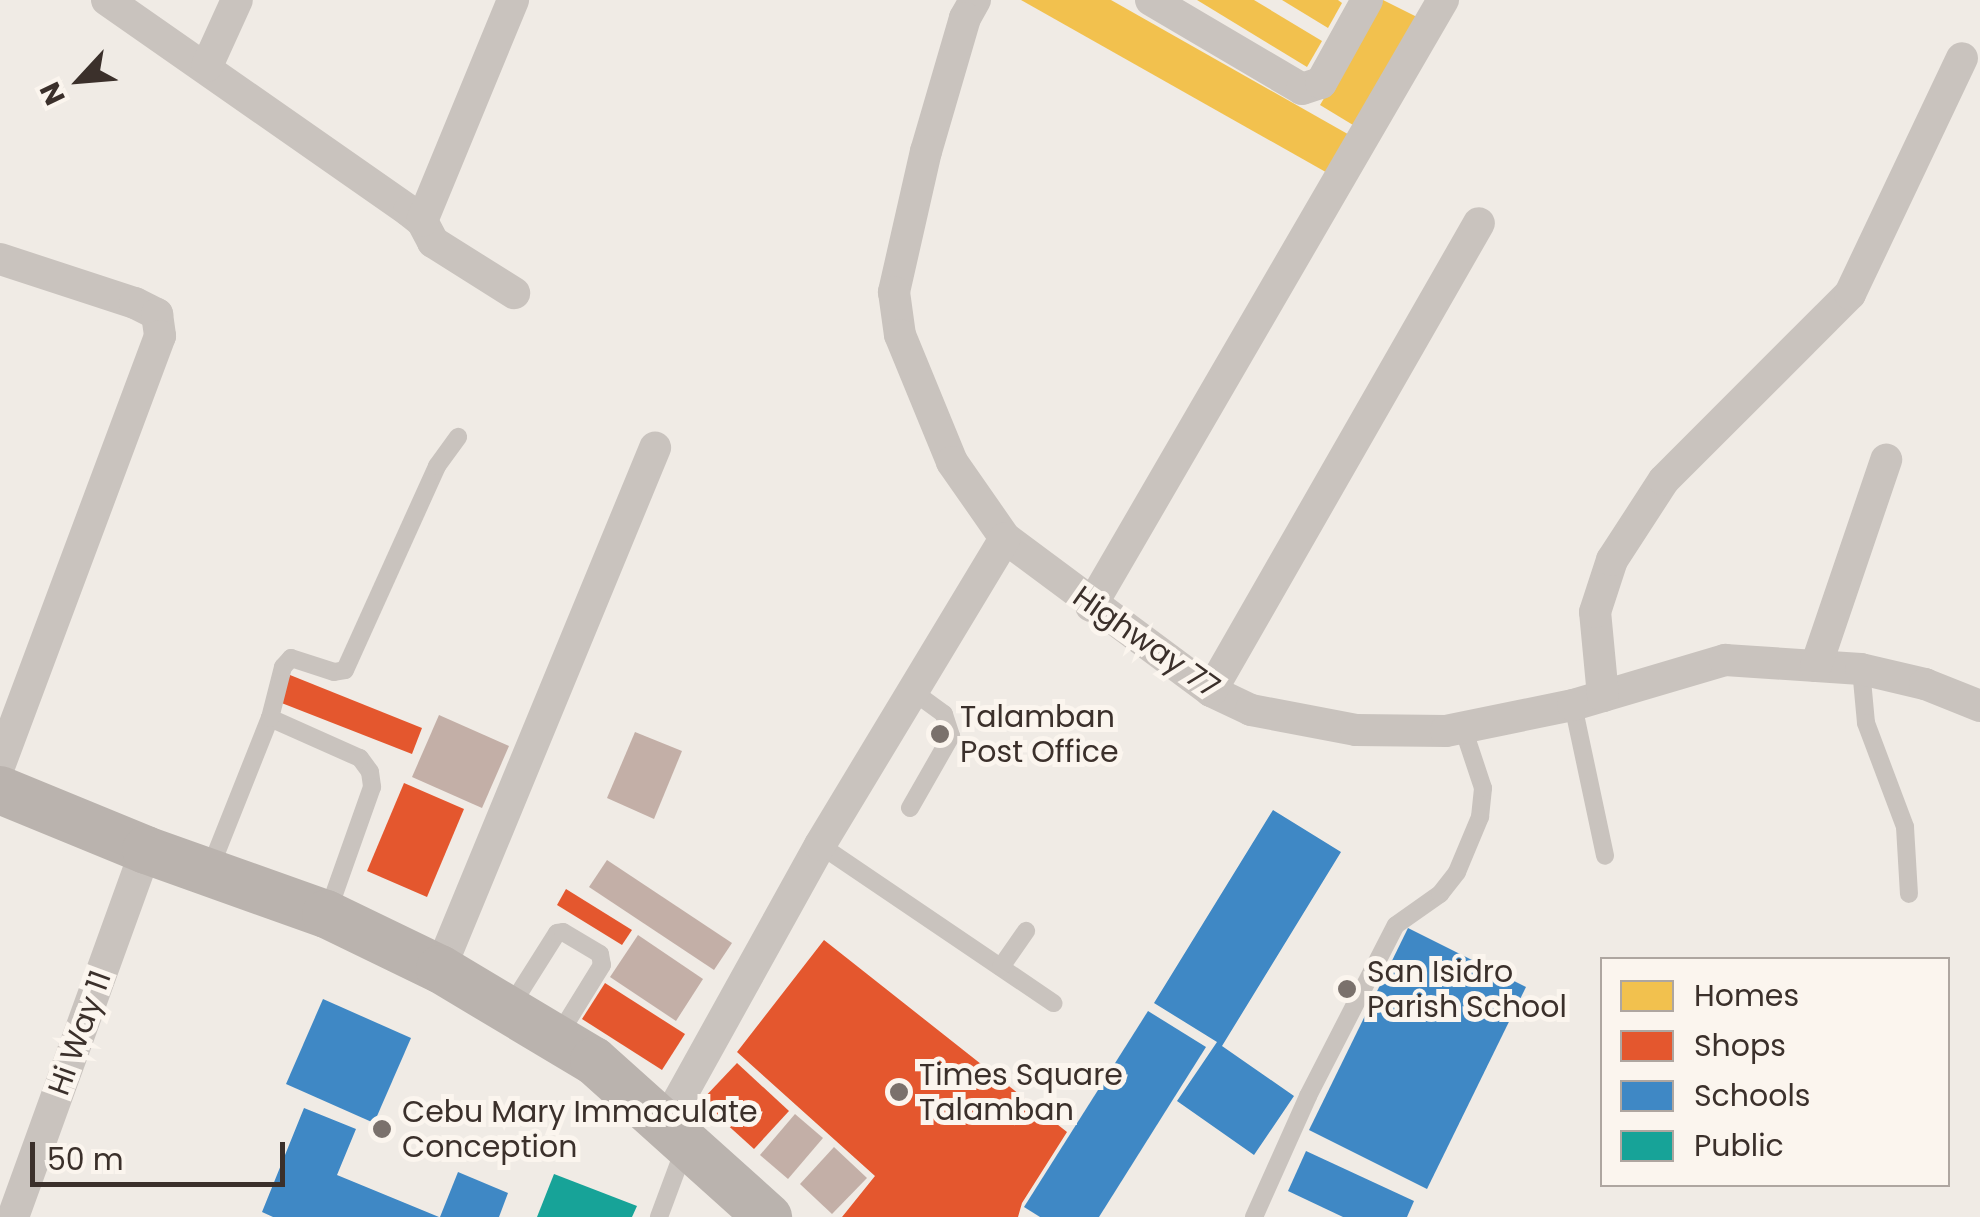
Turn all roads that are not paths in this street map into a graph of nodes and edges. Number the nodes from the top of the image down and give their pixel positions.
1 (107, 0) edge
2 (237, 0) edge
3 (514, 0) edge
4 (975, 0) edge
5 (1151, 0) edge
6 (1367, 0) edge
7 (1443, 0) edge
8 (1962, 58) dead end
9 (207, 66) junction
10 (422, 221) junction
11 (1479, 223) dead end
12 (0, 259) edge
13 (514, 293) dead end
14 (458, 437) dead end
15 (655, 448) dead end
16 (1886, 460) dead end
17 (1005, 538) junction
18 (1090, 606) junction
19 (1816, 666) junction
20 (1861, 669) junction
21 (912, 691) junction
22 (1211, 692) junction
23 (1588, 700) junction
24 (1980, 706) edge
25 (270, 718) junction
26 (1463, 728) junction
27 (0, 763) edge
28 (0, 790) edge
29 (910, 808) dead end
30 (820, 845) junction
31 (146, 850) junction
32 (1605, 856) dead end
33 (209, 872) junction
34 (1909, 894) dead end
35 (326, 914) junction
36 (1026, 931) dead end
37 (1002, 967) junction
38 (440, 969) junction
39 (1053, 1002) dead end
40 (509, 1010) junction
41 (557, 1038) junction
42 (677, 1132) junction
43 (13, 1177) edge
44 (16, 1216) edge
45 (659, 1217) edge
46 (768, 1217) edge
47 (1254, 1217) edge

1 - 9 street
2 - 9 street
3 - 10 street
4 - 17 street, Highway 77
5 - 6 street
7 - 18 street
8 - 23 street
9 - 10 street
10 - 13 street
11 - 22 street
12 - 27 street
14 - 25 lane
15 - 38 street
16 - 19 street
17 - 18 street, Highway 77
17 - 21 street
18 - 22 street, Highway 77
19 - 20 street, Highway 77
19 - 23 street, Highway 77
20 - 24 street, Highway 77
20 - 34 lane
21 - 29 lane
21 - 30 street
22 - 26 street, Highway 77
23 - 26 street, Highway 77
23 - 32 lane
25 - 33 lane
25 - 35 lane
26 - 47 lane
28 - 31 main road
30 - 37 lane
30 - 42 street
31 - 33 main road
31 - 43 street, Hi Way 11
33 - 35 main road
35 - 38 main road
36 - 37 lane
37 - 39 lane
38 - 40 main road
40 - 41 main road
40 - 41 lane
41 - 42 main road
42 - 45 lane
42 - 46 main road
43 - 44 street, Hi Way 11

